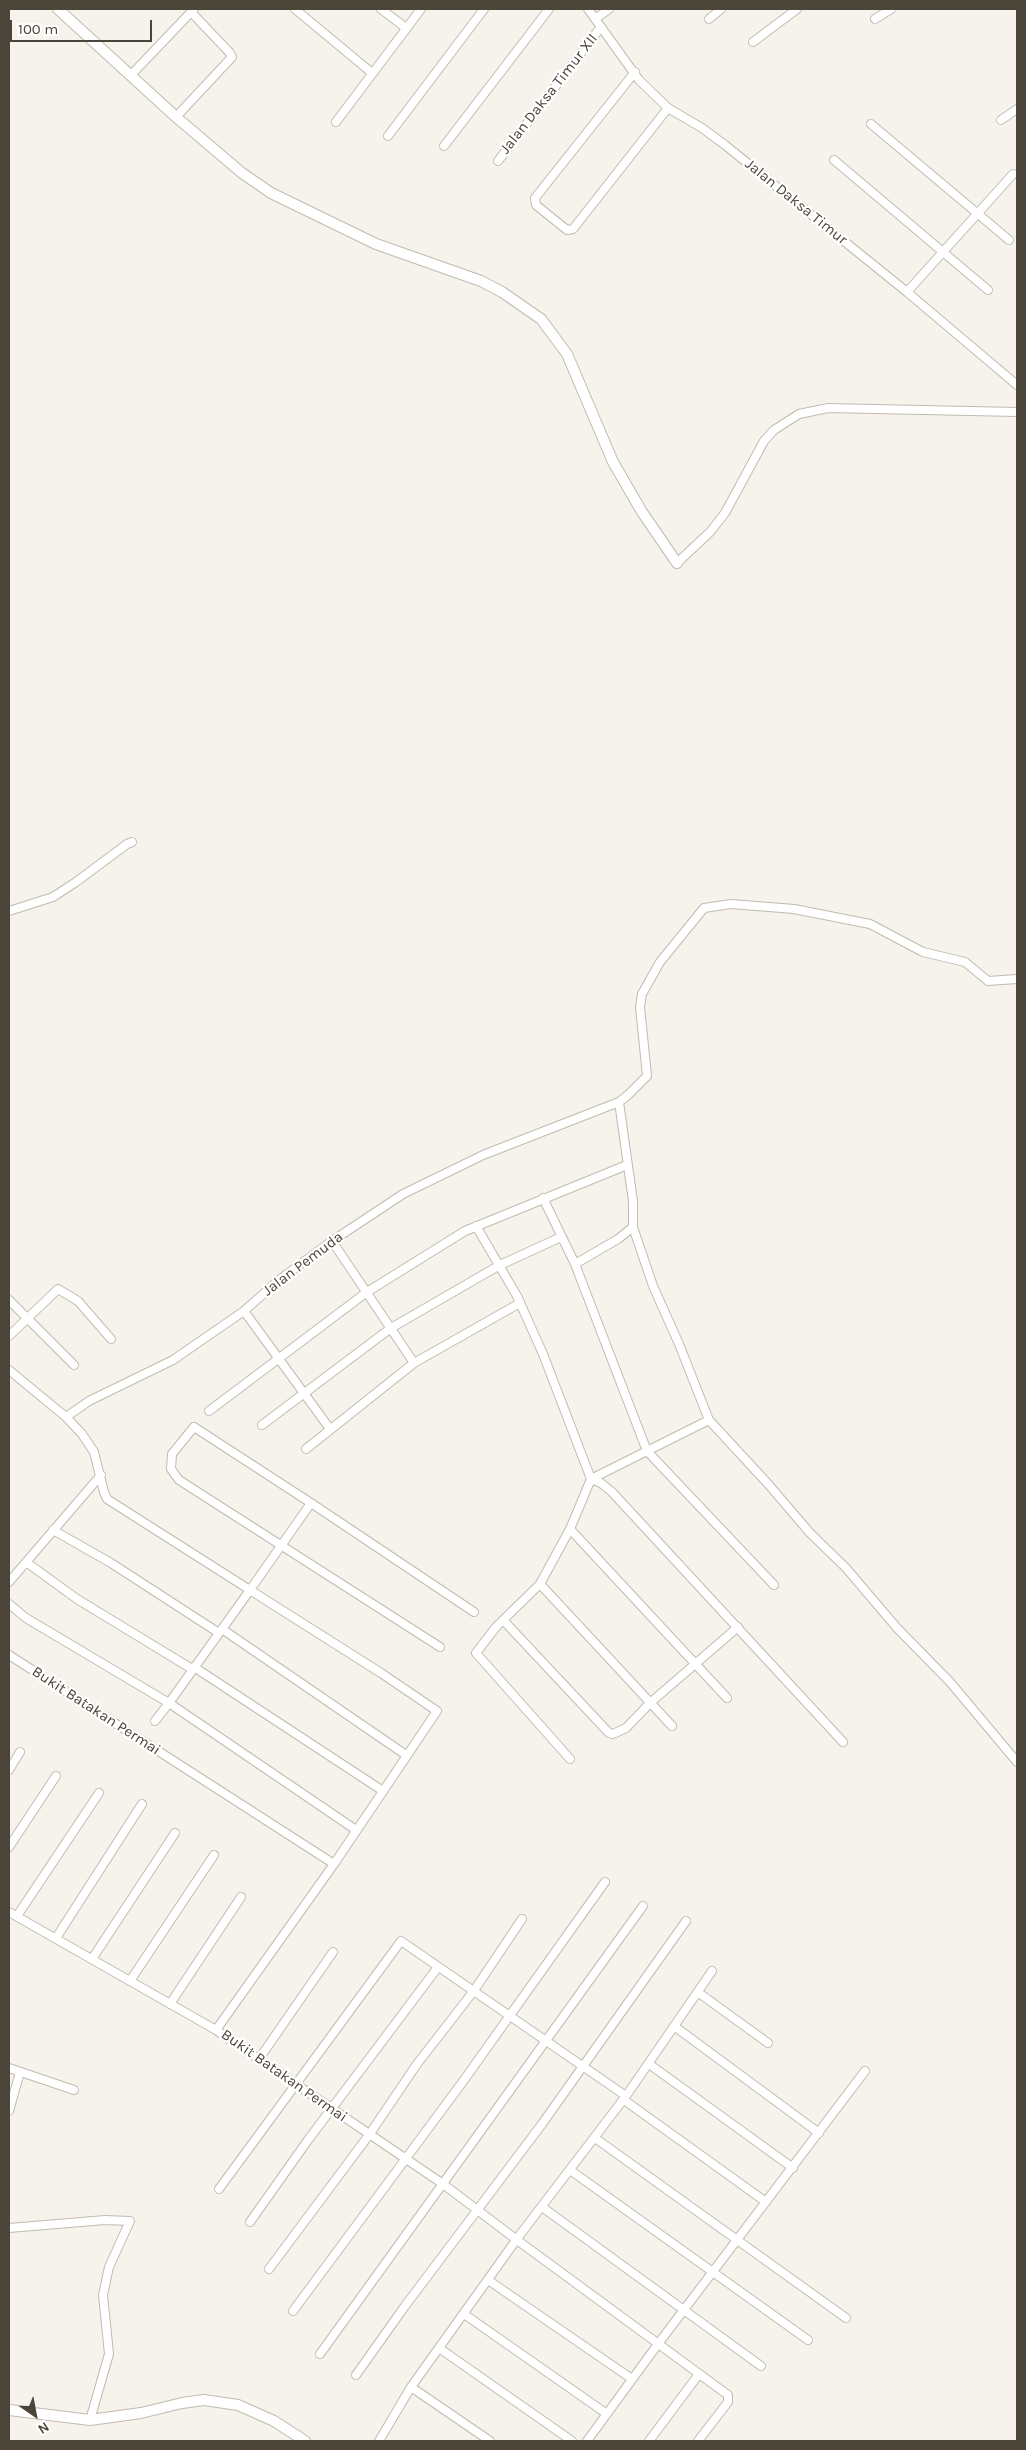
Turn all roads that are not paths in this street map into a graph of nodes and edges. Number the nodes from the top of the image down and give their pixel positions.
1 (58, 9) edge
2 (295, 9) edge
3 (381, 9) edge
4 (421, 9) edge
5 (484, 9) edge
6 (549, 9) edge
7 (588, 9) edge
8 (609, 9) edge
9 (721, 9) edge
10 (797, 9) edge
11 (891, 9) edge
12 (193, 10) edge
13 (595, 18) junction
14 (709, 19) dead end
15 (875, 19) dead end
16 (601, 27) junction
17 (406, 28) junction
18 (753, 42) dead end
19 (635, 72) junction
20 (372, 73) junction
21 (131, 75) junction
22 (668, 108) junction
23 (1017, 109) edge
24 (176, 117) junction
25 (1001, 120) dead end
26 (336, 122) dead end
27 (870, 124) dead end
28 (388, 136) dead end
29 (444, 146) dead end
30 (834, 160) dead end
31 (498, 161) dead end
32 (1013, 174) dead end
33 (977, 214) junction
34 (1009, 240) dead end
35 (943, 252) junction
36 (988, 290) dead end
37 (907, 292) junction
38 (1017, 385) edge
39 (1017, 412) edge
40 (677, 564) joint
41 (132, 842) dead end
42 (9, 911) edge
43 (1017, 979) edge
44 (619, 1102) junction
45 (627, 1165) junction
46 (543, 1198) junction
47 (476, 1226) junction
48 (633, 1227) junction
49 (561, 1237) junction
50 (332, 1241) junction
51 (500, 1264) junction
52 (575, 1264) junction
53 (366, 1292) junction
54 (9, 1300) edge
55 (520, 1303) junction
56 (244, 1311) junction
57 (26, 1319) junction
58 (391, 1328) junction
59 (9, 1336) edge
60 (111, 1339) dead end
61 (278, 1358) junction
62 (414, 1363) junction
63 (74, 1365) dead end
64 (9, 1370) edge
65 (304, 1392) junction
66 (209, 1411) dead end
67 (66, 1417) junction
68 (709, 1420) junction
69 (262, 1425) dead end
70 (330, 1429) junction
71 (306, 1449) dead end
72 (647, 1451) junction
73 (101, 1475) junction
74 (591, 1479) junction
75 (312, 1503) junction
76 (570, 1529) junction
77 (53, 1530) junction
78 (282, 1545) junction
79 (26, 1562) junction
80 (9, 1582) edge
81 (540, 1584) junction
82 (774, 1585) dead end
83 (250, 1590) junction
84 (9, 1604) edge
85 (474, 1612) dead end
86 (503, 1620) junction
87 (738, 1627) junction
88 (220, 1631) junction
89 (440, 1647) dead end
90 (9, 1655) edge
91 (696, 1663) junction
92 (193, 1668) junction
93 (727, 1698) dead end
94 (168, 1703) junction
95 (650, 1703) junction
96 (155, 1721) dead end
97 (672, 1726) dead end
98 (843, 1742) dead end
99 (20, 1752) dead end
100 (406, 1755) junction
101 (570, 1759) dead end
102 (1017, 1762) edge
103 (9, 1770) edge
104 (56, 1776) dead end
105 (383, 1791) junction
106 (99, 1793) dead end
107 (142, 1804) dead end
108 (356, 1830) junction
109 (175, 1833) dead end
110 (9, 1847) edge
111 (214, 1855) dead end
112 (334, 1864) junction
113 (605, 1882) dead end
114 (241, 1897) dead end
115 (643, 1906) dead end
116 (9, 1912) edge
117 (17, 1916) junction
118 (522, 1919) dead end
119 (686, 1922) dead end
120 (56, 1938) junction
121 (334, 1952) dead end
122 (92, 1959) junction
123 (438, 1967) junction
124 (712, 1972) dead end
125 (130, 1981) junction
126 (473, 1992) junction
127 (699, 1993) junction
128 (170, 2004) junction
129 (509, 2016) junction
130 (674, 2026) junction
131 (216, 2030) junction
132 (545, 2042) junction
133 (768, 2043) dead end
134 (259, 2058) junction
135 (649, 2064) junction
136 (9, 2068) edge
137 (582, 2068) junction
138 (865, 2071) dead end
139 (20, 2072) junction
140 (295, 2085) junction
141 (74, 2090) dead end
142 (625, 2098) junction
143 (332, 2110) junction
144 (9, 2112) edge
145 (819, 2133) junction
146 (369, 2135) junction
147 (595, 2138) junction
148 (404, 2159) junction
149 (793, 2168) junction
150 (570, 2170) junction
151 (443, 2184) junction
152 (219, 2189) dead end
153 (766, 2202) junction
154 (542, 2206) junction
155 (478, 2210) junction
156 (250, 2222) dead end
157 (9, 2228) edge
158 (738, 2239) junction
159 (516, 2240) junction
160 (269, 2270) dead end
161 (713, 2272) junction
162 (488, 2280) junction
163 (685, 2309) junction
164 (293, 2311) dead end
165 (464, 2314) junction
166 (846, 2318) dead end
167 (808, 2340) dead end
168 (658, 2344) junction
169 (439, 2348) junction
170 (320, 2354) dead end
171 (761, 2366) dead end
172 (699, 2374) junction
173 (356, 2375) dead end
174 (632, 2379) junction
175 (411, 2387) junction
176 (9, 2410) edge
177 (607, 2414) junction
178 (90, 2420) junction
179 (306, 2441) edge
180 (379, 2441) edge
181 (490, 2441) edge
182 (572, 2441) edge
183 (587, 2441) edge
184 (649, 2441) edge
185 (698, 2441) edge

1 - 21 street
2 - 20 street
3 - 17 street
4 - 17 street
5 - 28 street
6 - 29 street
7 - 13 street, Jalan Daksa Timur
8 - 13 street
9 - 14 street
10 - 18 street
11 - 15 street
12 - 21 street
12 - 24 street
13 - 16 street, Jalan Daksa Timur
16 - 19 street, Jalan Daksa Timur
16 - 31 street, Jalan Daksa Timur XII
17 - 20 street
19 - 22 street, Jalan Daksa Timur
19 - 22 street
20 - 26 street
21 - 24 street
22 - 37 street, Jalan Daksa Timur
23 - 25 street
24 - 40 street
27 - 33 street
30 - 35 street
32 - 33 street
33 - 34 street
33 - 35 street
35 - 36 street
35 - 37 street
37 - 38 street, Jalan Daksa Timur
39 - 40 street
41 - 42 street
43 - 44 street, Jalan Pemuda
44 - 45 street
44 - 50 street, Jalan Pemuda
45 - 46 street
45 - 48 street
46 - 47 street
46 - 49 street
47 - 51 street
47 - 53 street
48 - 52 street
48 - 68 street
49 - 51 street
49 - 52 street
50 - 53 street
50 - 56 street, Jalan Pemuda
51 - 55 street
51 - 58 street
52 - 72 street
53 - 58 street
53 - 61 street
54 - 57 street
55 - 62 street
55 - 74 street
56 - 61 street
56 - 67 street, Jalan Pemuda
57 - 59 street
57 - 60 street
57 - 63 street
58 - 62 street
58 - 65 street
61 - 65 street
61 - 66 street
62 - 70 street
64 - 67 street
65 - 69 street
65 - 70 street
67 - 73 street, Bukit Batakan Permai
68 - 72 street
68 - 102 street
70 - 71 street
72 - 74 street
72 - 82 street
73 - 77 street
73 - 83 street, Bukit Batakan Permai
74 - 76 street
74 - 87 street
75 - 78 street
75 - 78 street
75 - 85 street
76 - 81 street
76 - 91 street
77 - 79 street
77 - 88 street
78 - 83 street
78 - 89 street
79 - 80 street
79 - 92 street
81 - 86 street
81 - 95 street
83 - 88 street
83 - 100 street, Bukit Batakan Permai
84 - 94 street
86 - 95 street
86 - 101 street
87 - 91 street
87 - 98 street
88 - 92 street
88 - 100 street
90 - 112 street, Bukit Batakan Permai
91 - 93 street
91 - 95 street
92 - 94 street
92 - 105 street
94 - 96 street
94 - 108 street
95 - 97 street
99 - 103 street
100 - 105 street, Bukit Batakan Permai
104 - 110 street
105 - 108 street, Bukit Batakan Permai
106 - 117 street
107 - 120 street
108 - 112 street, Bukit Batakan Permai
109 - 122 street
111 - 125 street
112 - 131 street, Bukit Batakan Permai
113 - 129 street
114 - 128 street
115 - 132 street
116 - 117 street
117 - 120 street
118 - 126 street
119 - 137 street
120 - 122 street
121 - 134 street
122 - 125 street
123 - 126 street
123 - 140 street
123 - 143 street
124 - 127 street
125 - 128 street
126 - 129 street
126 - 146 street
127 - 130 street
127 - 133 street
128 - 131 street
129 - 132 street
129 - 148 street
130 - 135 street
130 - 145 street
131 - 134 street, Bukit Batakan Permai
132 - 137 street
132 - 151 street
134 - 140 street, Bukit Batakan Permai
135 - 142 street
135 - 149 street
136 - 139 street
137 - 142 street
137 - 155 street
138 - 145 street
139 - 141 street
139 - 144 street
140 - 143 street, Bukit Batakan Permai
140 - 152 street
142 - 147 street
142 - 153 street
143 - 146 street, Bukit Batakan Permai
143 - 156 street
145 - 149 street
146 - 148 street, Bukit Batakan Permai
146 - 160 street
147 - 150 street
147 - 158 street
148 - 151 street, Bukit Batakan Permai
148 - 164 street
149 - 153 street
150 - 154 street
150 - 161 street
151 - 155 street, Bukit Batakan Permai
151 - 170 street
153 - 158 street
154 - 159 street
154 - 163 street
155 - 159 street, Bukit Batakan Permai
155 - 173 street
157 - 178 street
158 - 161 street
158 - 166 street
159 - 162 street
159 - 168 street, Bukit Batakan Permai
161 - 163 street
161 - 167 street
162 - 165 street
162 - 174 street
163 - 168 street
163 - 171 street
165 - 169 street
165 - 177 street
168 - 172 street, Bukit Batakan Permai
168 - 174 street
169 - 175 street
169 - 182 street
172 - 184 street
172 - 185 street, Bukit Batakan Permai
174 - 177 street
175 - 180 street
175 - 181 street
176 - 178 street
177 - 183 street
178 - 179 street

